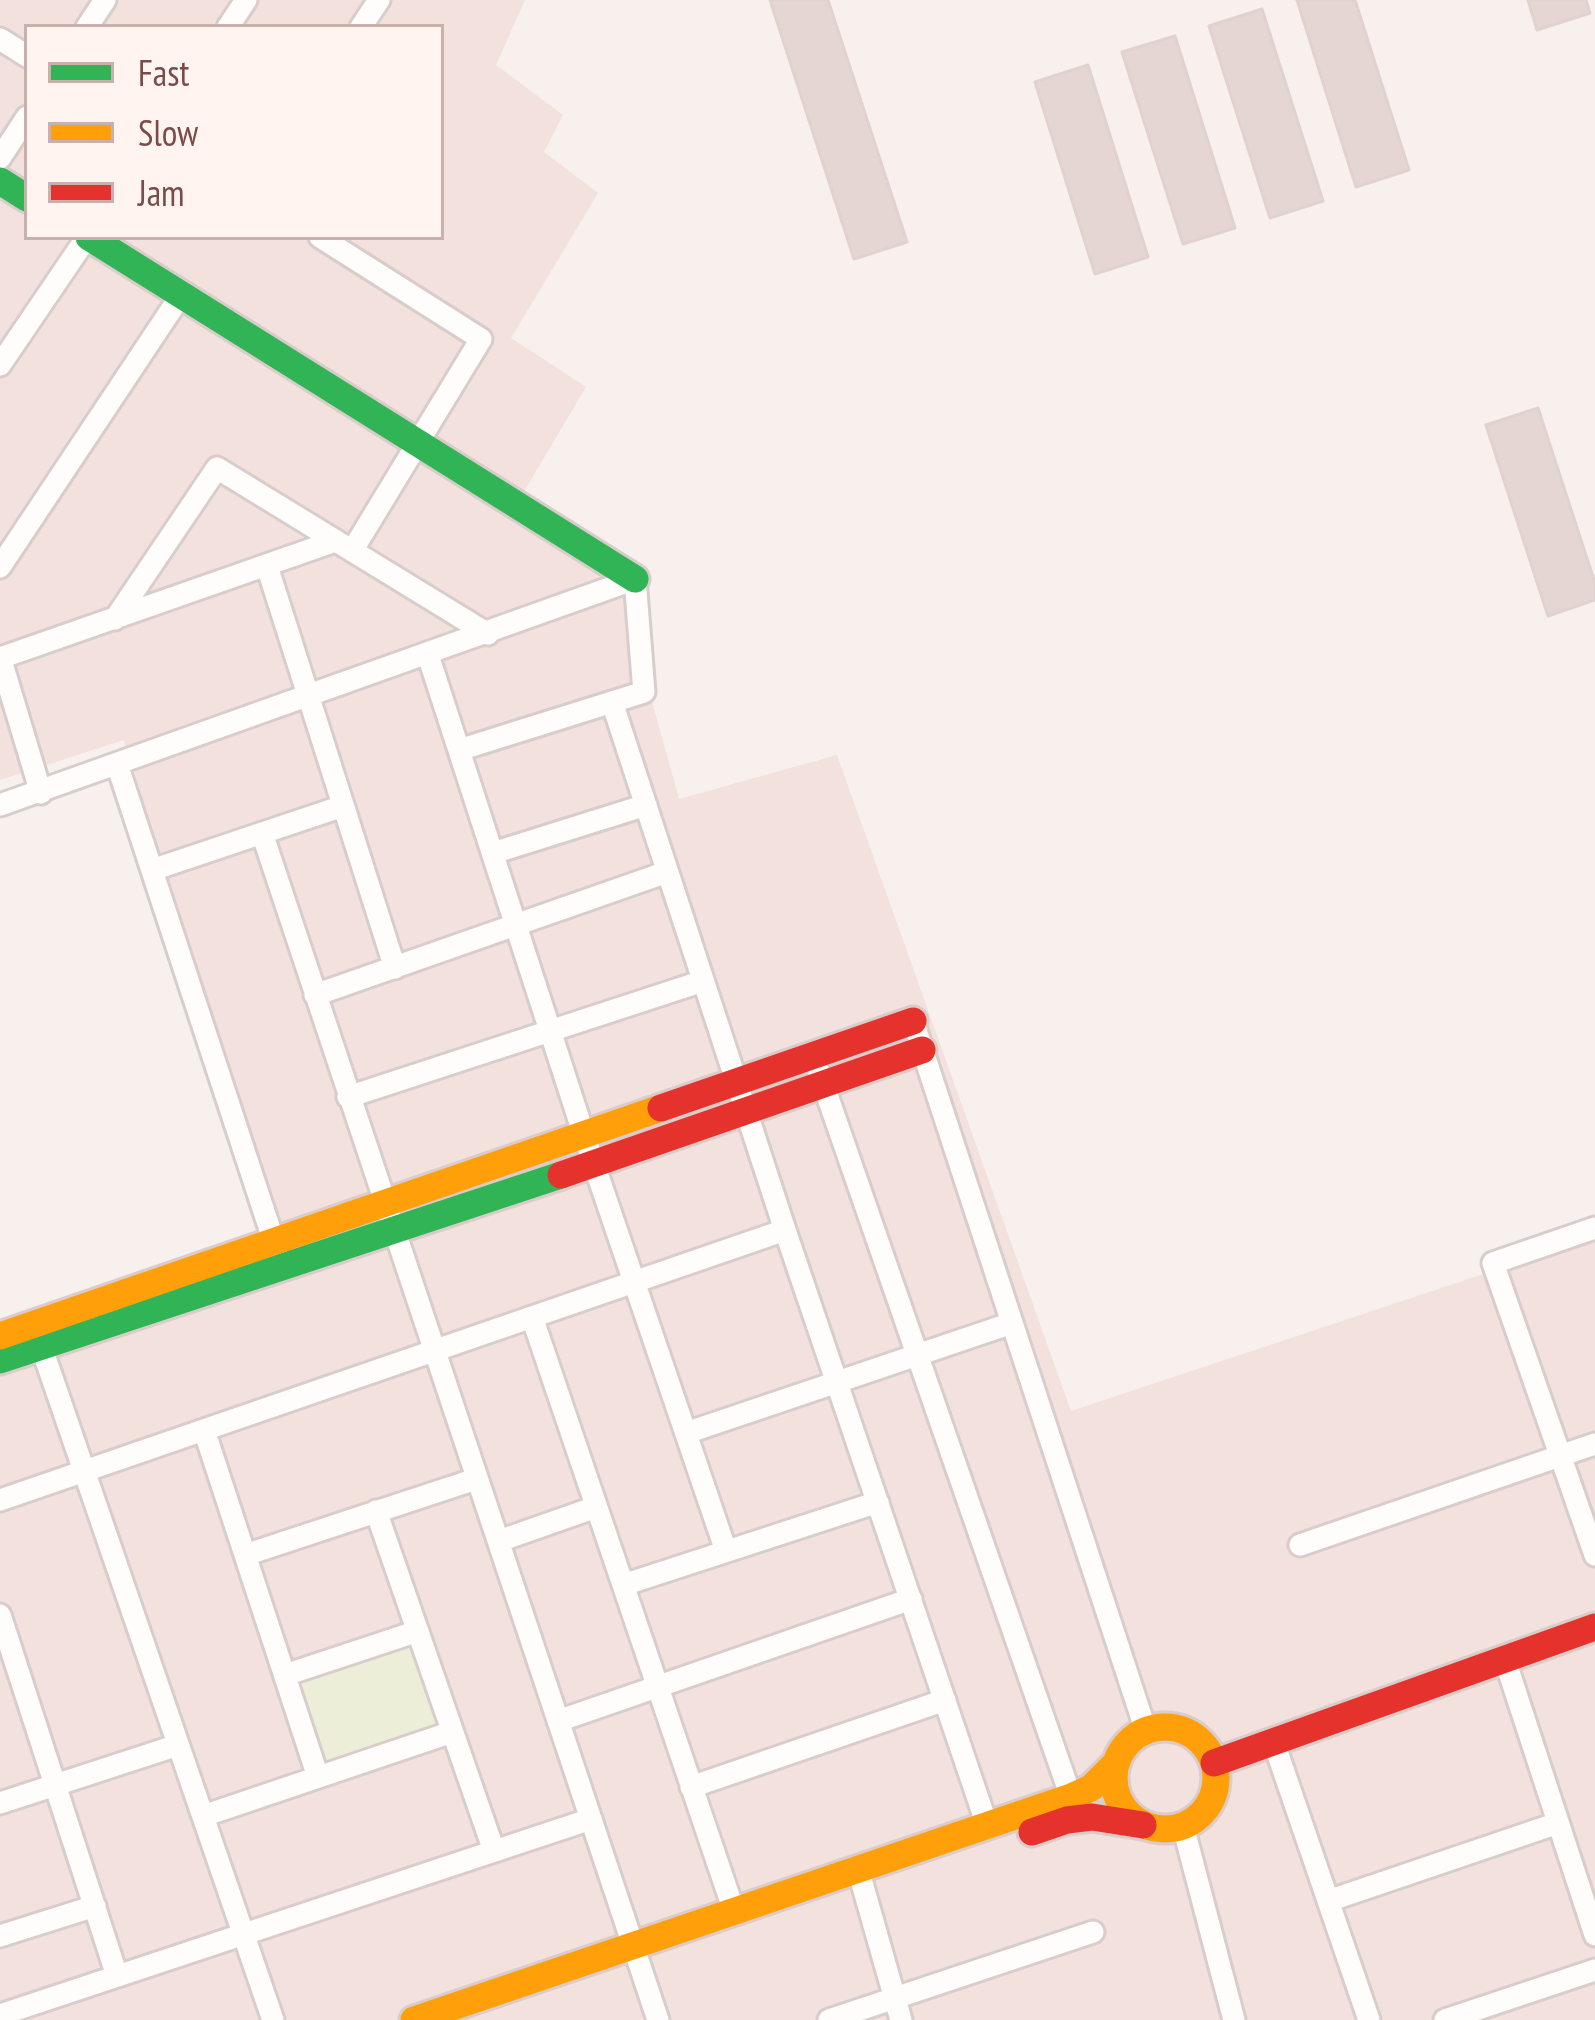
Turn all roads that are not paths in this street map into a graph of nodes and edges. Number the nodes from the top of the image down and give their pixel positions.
1 (24, 122) edge
2 (0, 158) edge
3 (86, 240) edge
4 (93, 240) edge
5 (325, 240) edge
6 (181, 295) junction
7 (0, 365) edge
8 (416, 442) junction
9 (344, 546) junction
10 (3, 556) edge
11 (267, 566) junction
12 (635, 579) junction
13 (115, 620) junction
14 (488, 634) junction
15 (428, 655) junction
16 (0, 658) edge
17 (308, 695) junction
18 (612, 702) junction
19 (459, 750) junction
20 (117, 764) junction
21 (41, 793) junction
22 (0, 805) edge
23 (646, 805) junction
24 (343, 806) junction
25 (262, 833) junction
26 (493, 853) junction
27 (152, 870) junction
28 (667, 872) junction
29 (516, 925) junction
30 (395, 968) junction
31 (703, 981) junction
32 (315, 995) junction
33 (913, 1021) joint
34 (550, 1031) junction
35 (922, 1050) junction
36 (813, 1054) junction
37 (735, 1081) junction
38 (823, 1083) junction
39 (348, 1097) junction
40 (746, 1113) junction
41 (584, 1132) junction
42 (594, 1162) junction
43 (383, 1202) junction
44 (1595, 1228) edge
45 (785, 1230) junction
46 (393, 1233) junction
47 (274, 1240) junction
48 (282, 1269) junction
49 (634, 1282) junction
50 (532, 1317) junction
51 (1012, 1322) junction
52 (37, 1335) junction
53 (0, 1336) edge
54 (433, 1351) junction
55 (918, 1355) junction
56 (0, 1360) edge
57 (837, 1382) junction
58 (204, 1430) junction
59 (686, 1433) junction
60 (1595, 1444) edge
61 (1563, 1455) junction
62 (84, 1471) junction
63 (476, 1478) junction
64 (0, 1500) edge
65 (878, 1502) junction
66 (596, 1508) junction
67 (376, 1511) junction
68 (499, 1541) junction
69 (1300, 1545) dead end
70 (726, 1551) junction
71 (1595, 1555) edge
72 (245, 1556) junction
73 (623, 1585) junction
74 (911, 1599) junction
75 (0, 1615) edge
76 (1595, 1627) edge
77 (418, 1631) junction
78 (1505, 1660) junction
79 (8, 1667) edge
80 (285, 1675) junction
81 (657, 1687) junction
82 (945, 1700) junction
83 (558, 1721) junction
84 (1146, 1731) junction
85 (452, 1732) junction
86 (1274, 1743) junction
87 (178, 1744) junction
88 (1117, 1762) junction
89 (1214, 1762) junction
90 (318, 1777) junction
91 (55, 1785) junction
92 (692, 1787) junction
93 (1071, 1798) junction
94 (0, 1803) edge
95 (203, 1816) junction
96 (591, 1820) junction
97 (1558, 1823) junction
98 (988, 1825) junction
99 (1143, 1825) junction
100 (1184, 1826) junction
101 (494, 1852) junction
102 (860, 1879) junction
103 (1328, 1901) junction
104 (95, 1906) junction
105 (734, 1911) junction
106 (1093, 1932) dead end
107 (244, 1934) junction
108 (0, 1936) edge
109 (1595, 1936) edge
110 (636, 1954) junction
111 (1595, 1970) edge
112 (117, 1976) junction
113 (894, 1997) junction
114 (0, 2014) edge
115 (1228, 2018) edge
116 (273, 2020) edge
117 (413, 2020) edge
118 (469, 2020) edge
119 (658, 2020) edge
120 (830, 2020) edge
121 (901, 2020) edge
122 (1369, 2020) edge
123 (1444, 2020) edge

1 - 2 street
3 - 7 street
4 - 6 street
5 - 8 street
6 - 8 street
6 - 10 street
8 - 9 street
8 - 12 street
9 - 11 street
9 - 13 street
9 - 14 street
11 - 13 street
11 - 17 street
12 - 14 street
12 - 18 street
13 - 16 street
14 - 15 street
15 - 17 street
15 - 19 street
16 - 21 street
17 - 20 street
17 - 24 street
18 - 19 street
18 - 23 street
19 - 26 street
20 - 21 street
20 - 27 street
21 - 22 street
23 - 26 street
23 - 28 street
24 - 25 street
24 - 30 street
25 - 27 street
25 - 32 street
26 - 29 street
27 - 47 street
28 - 29 street
28 - 31 street
29 - 30 street
29 - 34 street
30 - 32 street
31 - 34 street
31 - 37 street
32 - 39 street
33 - 35 street
33 - 36 street
34 - 39 street
34 - 41 street
35 - 38 street
35 - 51 street
36 - 37 street
36 - 38 street
37 - 40 street
37 - 41 street
38 - 40 street
38 - 55 street
39 - 43 street
40 - 42 street
40 - 45 street
41 - 42 street
41 - 43 street
42 - 46 street
42 - 49 street
43 - 46 street
43 - 47 street
44 - 61 street
45 - 49 street
45 - 57 street
46 - 48 street
46 - 54 street
47 - 48 street
47 - 52 street
48 - 52 street
49 - 50 street
49 - 59 street
50 - 54 street
50 - 66 street
51 - 55 street
51 - 84 street
52 - 53 street
52 - 56 street
52 - 62 street
54 - 58 street
54 - 63 street
55 - 57 street
55 - 93 street
57 - 59 street
57 - 65 street
58 - 62 street
58 - 72 street
59 - 70 street
60 - 61 street
61 - 69 street
61 - 71 street
62 - 64 street
62 - 87 street
63 - 67 street
63 - 68 street
65 - 70 street
65 - 74 street
66 - 68 street
66 - 73 street
67 - 72 street
67 - 77 street
68 - 83 street
70 - 73 street
72 - 80 street
73 - 81 street
74 - 81 street
74 - 82 street
75 - 79 street
76 - 78 street
77 - 80 street
77 - 85 street
78 - 86 street
78 - 97 street
79 - 91 street
80 - 90 street
81 - 83 street
81 - 92 street
82 - 92 street
82 - 98 street
83 - 96 street
84 - 88 street
84 - 89 street
85 - 90 street
85 - 101 street
86 - 89 street
86 - 103 street
87 - 91 street
87 - 95 street
88 - 93 street
88 - 99 street
89 - 100 street
90 - 95 street
91 - 94 street
91 - 104 street
92 - 105 street
93 - 98 street
95 - 107 street
96 - 101 street
96 - 110 street
97 - 103 street
97 - 109 street
98 - 102 street
99 - 100 street
99 - 102 street
100 - 115 street
101 - 107 street
102 - 105 street
102 - 110 street
102 - 113 street
103 - 122 street
104 - 108 street
104 - 112 street
105 - 110 street
106 - 113 street
107 - 112 street
107 - 116 street
110 - 117 street
110 - 118 street
110 - 119 street
111 - 123 street
112 - 114 street
113 - 120 street
113 - 121 street

